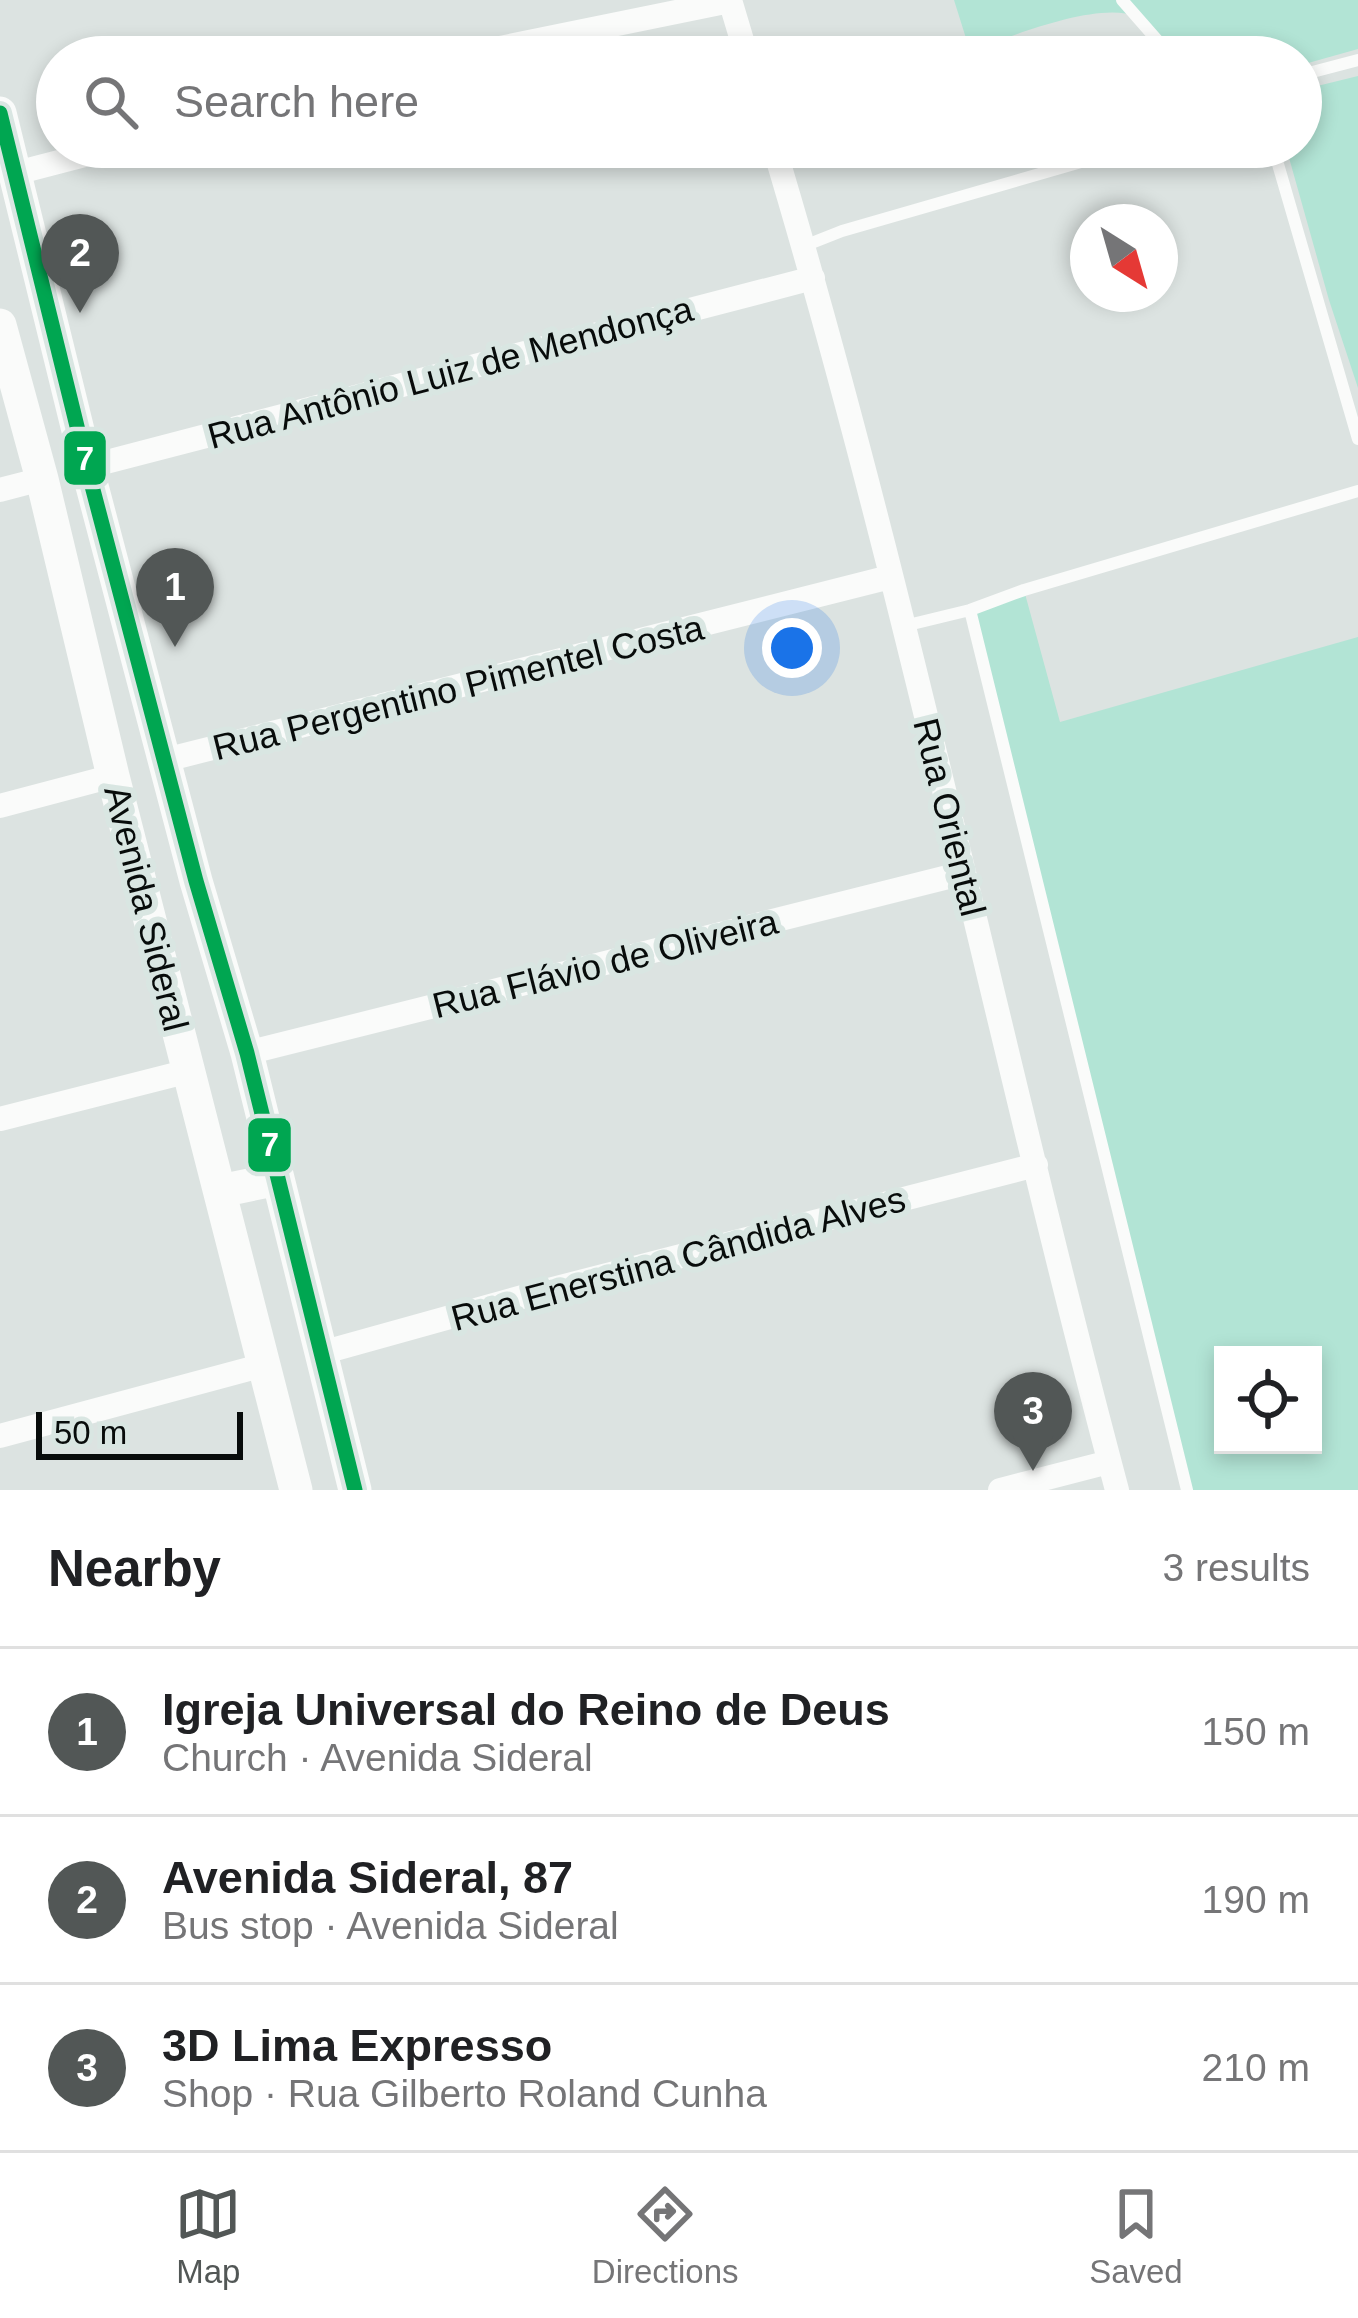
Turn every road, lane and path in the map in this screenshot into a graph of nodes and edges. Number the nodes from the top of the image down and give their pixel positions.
1 (730, 0) edge
2 (1122, 0) edge
3 (557, 36) edge
4 (741, 36) edge
5 (1154, 36) edge
6 (1358, 60) edge
7 (1322, 69) edge
8 (0, 113) edge
9 (36, 168) edge
10 (780, 168) edge
11 (1057, 168) edge
12 (1279, 168) edge
13 (16, 173) junction
14 (804, 246) junction
15 (812, 278) junction
16 (45, 296) junction
17 (0, 306) edge
18 (0, 325) edge
19 (1358, 439) edge
20 (87, 467) junction
21 (42, 479) junction
22 (0, 490) edge
23 (1358, 491) edge
24 (890, 577) junction
25 (970, 610) junction
26 (904, 626) junction
27 (165, 760) junction
28 (113, 776) junction
29 (0, 806) edge
30 (964, 872) junction
31 (247, 1053) junction
32 (189, 1071) junction
33 (0, 1119) edge
34 (1036, 1165) junction
35 (278, 1179) junction
36 (220, 1191) junction
37 (321, 1353) junction
38 (265, 1365) junction
39 (0, 1436) edge
40 (1109, 1462) junction
41 (296, 1490) edge
42 (355, 1490) edge
43 (1000, 1490) edge
44 (1117, 1490) edge
45 (1187, 1490) edge

1 - 3 street
1 - 4 street
2 - 5 lane
6 - 7 lane
8 - 13 main road, Avenida Sideral
9 - 13 street
10 - 14 street, Rua Oriental
11 - 14 lane
12 - 19 lane
13 - 16 main road, Avenida Sideral
14 - 15 street, Rua Oriental
15 - 20 street, Rua Antônio Luiz de Mendonça
15 - 24 street, Rua Oriental
16 - 17 main road
16 - 20 main road, Avenida Sideral
18 - 21 main road, Avenida Sideral
20 - 27 main road, Avenida Sideral
21 - 22 street
21 - 28 main road, Avenida Sideral
23 - 25 lane
24 - 26 street, Rua Oriental
24 - 27 street, Rua Pergentino Pimentel Costa
25 - 26 lane
25 - 45 lane
26 - 30 street, Rua Oriental
27 - 31 main road, Avenida Sideral
28 - 29 street
28 - 32 main road, Avenida Sideral
30 - 31 street, Rua Flávio de Oliveira
30 - 34 street, Rua Oriental
31 - 35 main road, Avenida Sideral
32 - 33 street
32 - 36 main road, Avenida Sideral
34 - 37 street, Rua Enerstina Cândida Alves
34 - 40 street, Rua Oriental
35 - 36 main road
35 - 37 main road, Avenida Sideral
36 - 38 main road, Avenida Sideral
37 - 42 main road, Avenida Sideral
38 - 39 street
38 - 41 main road, Avenida Sideral
40 - 43 street
40 - 44 street, Rua Oriental

